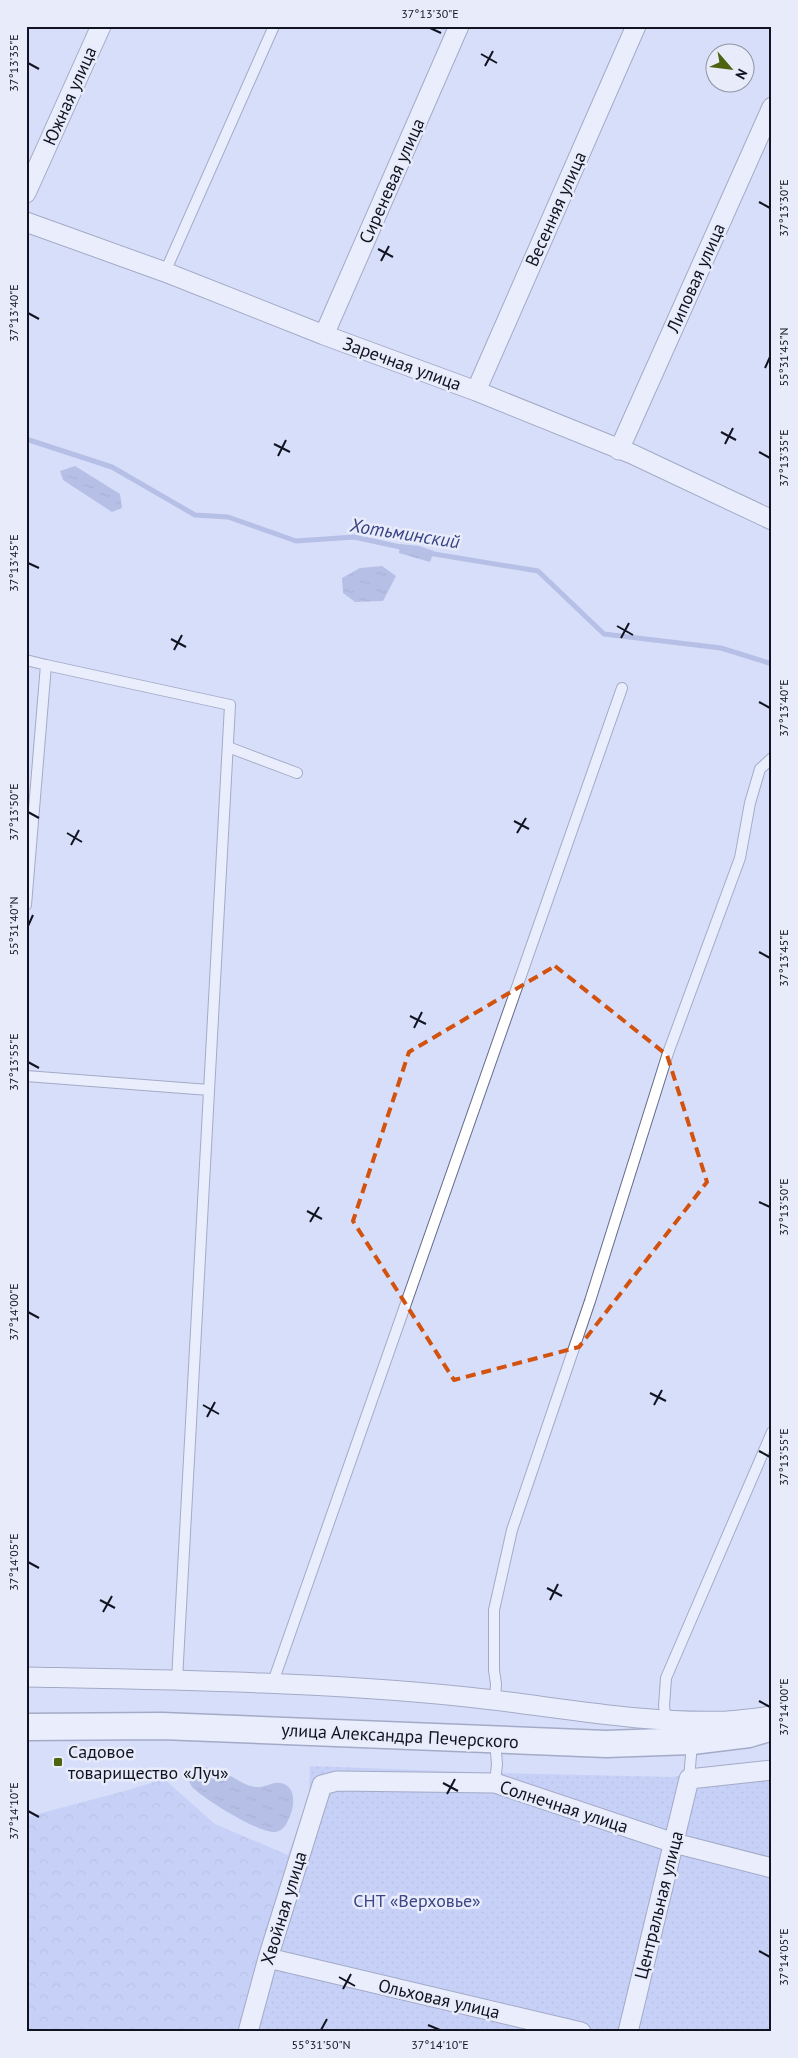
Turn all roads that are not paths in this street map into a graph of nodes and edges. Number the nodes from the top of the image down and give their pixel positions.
1 (102, 26) edge
2 (274, 26) edge
3 (459, 26) edge
4 (636, 26) edge
5 (772, 107) edge
6 (26, 193) edge
7 (26, 222) edge
8 (165, 272) junction
9 (324, 335) junction
10 (476, 391) junction
11 (619, 450) junction
12 (772, 520) edge
13 (26, 660) edge
14 (46, 665) junction
15 (622, 688) dead end
16 (228, 748) junction
17 (772, 758) edge
18 (297, 773) dead end
19 (26, 904) edge
20 (26, 1076) edge
21 (209, 1090) junction
22 (772, 1432) edge
23 (26, 1677) edge
24 (177, 1680) junction
25 (272, 1682) junction
26 (494, 1700) junction
27 (772, 1716) edge
28 (666, 1720) junction
29 (26, 1727) edge
30 (772, 1727) edge
31 (495, 1740) junction
32 (692, 1741) junction
33 (772, 1770) edge
34 (689, 1779) junction
35 (496, 1783) junction
36 (322, 1785) joint
37 (674, 1844) junction
38 (772, 1868) edge
39 (268, 1958) junction
40 (248, 2032) edge
41 (580, 2032) edge
42 (628, 2032) edge

1 - 6 street, Южная улица
2 - 8 lane
3 - 9 street, Сиреневая улица
4 - 10 street, Весенняя улица
5 - 11 street, Липовая улица
7 - 8 street, Заречная улица
8 - 9 street, Заречная улица
9 - 10 street, Заречная улица
10 - 11 street, Заречная улица
11 - 12 street, Заречная улица
13 - 14 lane
14 - 16 lane
14 - 19 lane
15 - 25 lane
16 - 18 lane
16 - 21 lane
17 - 26 lane
20 - 21 lane
21 - 24 lane
22 - 28 lane
23 - 24 street
24 - 25 street
25 - 26 street
26 - 28 street
27 - 28 street
29 - 31 main road, улица Александра Печерского
30 - 32 main road, улица Александра Печерского
31 - 32 main road, улица Александра Печерского
31 - 35 lane
32 - 34 lane
33 - 34 street
34 - 37 street, Центральная улица
35 - 36 street, Солнечная улица
35 - 37 street, Солнечная улица
36 - 39 street, Хвойная улица
37 - 38 street, Солнечная улица
37 - 42 street, Центральная улица
39 - 40 street, Хвойная улица
39 - 41 street, Ольховая улица

